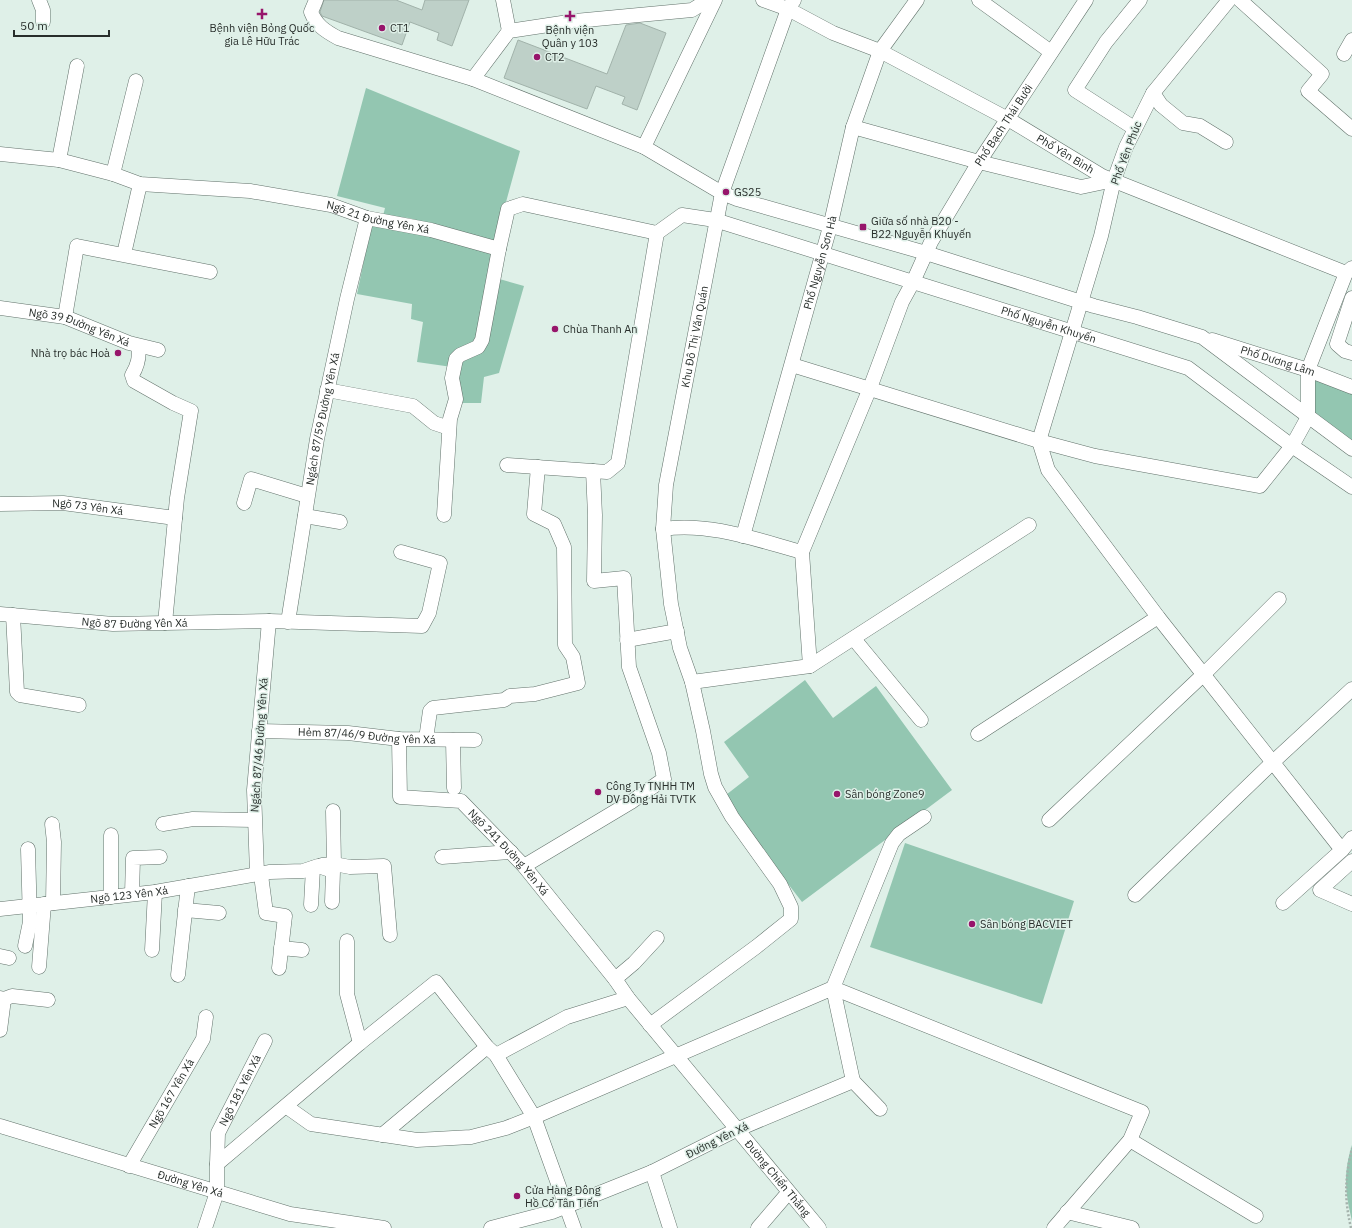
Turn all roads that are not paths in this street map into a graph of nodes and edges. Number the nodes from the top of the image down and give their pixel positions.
1 (39, 0) edge
2 (316, 0) edge
3 (503, 0) edge
4 (708, 0) edge
5 (715, 0) edge
6 (763, 0) edge
7 (917, 0) edge
8 (979, 0) edge
9 (1086, 0) edge
10 (1140, 0) edge
11 (1229, 0) edge
12 (1240, 0) edge
13 (791, 5) edge
14 (43, 22) dead end
15 (509, 31) junction
16 (1352, 40) edge
17 (880, 51) junction
18 (1051, 52) junction
19 (1344, 54) dead end
20 (76, 66) dead end
21 (473, 79) junction
22 (136, 81) dead end
23 (1152, 93) junction
24 (1008, 119) junction
25 (854, 127) junction
26 (1134, 128) junction
27 (1352, 129) edge
28 (1226, 142) dead end
29 (644, 147) junction
30 (0, 154) edge
31 (59, 160) junction
32 (979, 162) junction
33 (113, 174) junction
34 (1114, 180) junction
35 (140, 184) junction
36 (722, 193) junction
37 (367, 218) junction
38 (715, 220) junction
39 (830, 227) junction
40 (657, 233) junction
41 (499, 249) junction
42 (926, 253) junction
43 (124, 254) junction
44 (822, 255) junction
45 (1349, 270) edge
46 (210, 272) dead end
47 (913, 282) junction
48 (1352, 298) edge
49 (1081, 301) junction
50 (0, 308) edge
51 (65, 318) junction
52 (1073, 331) junction
53 (1202, 337) junction
54 (138, 346) junction
55 (158, 350) dead end
56 (1352, 353) edge
57 (792, 365) junction
58 (1308, 370) junction
59 (1352, 387) edge
60 (870, 388) junction
61 (327, 390) junction
62 (1308, 417) junction
63 (449, 428) junction
64 (1039, 441) junction
65 (1292, 446) junction
66 (1352, 449) edge
67 (507, 465) dead end
68 (538, 467) junction
69 (593, 471) junction
70 (1352, 487) edge
71 (308, 496) junction
72 (244, 503) dead end
73 (0, 504) edge
74 (444, 515) dead end
75 (305, 516) junction
76 (175, 518) junction
77 (340, 522) dead end
78 (1029, 525) dead end
79 (663, 529) junction
80 (743, 536) junction
81 (401, 552) dead end
82 (802, 552) junction
83 (1279, 599) dead end
84 (7, 615) edge
85 (1158, 617) junction
86 (269, 621) junction
87 (288, 622) junction
88 (165, 623) junction
89 (677, 631) junction
90 (854, 639) junction
91 (627, 640) junction
92 (810, 666) junction
93 (1204, 674) junction
94 (692, 682) junction
95 (1352, 690) edge
96 (79, 705) dead end
97 (922, 720) dead end
98 (259, 731) junction
99 (978, 734) dead end
100 (399, 739) junction
101 (426, 739) junction
102 (453, 740) junction
103 (475, 740) dead end
104 (1273, 762) junction
105 (454, 788) dead end
106 (333, 811) dead end
107 (924, 817) dead end
108 (254, 820) junction
109 (1049, 820) dead end
110 (52, 824) dead end
111 (164, 824) dead end
112 (111, 835) dead end
113 (1352, 838) edge
114 (28, 848) dead end
115 (1342, 850) junction
116 (511, 852) junction
117 (160, 857) dead end
118 (442, 857) dead end
119 (1352, 861) edge
120 (334, 864) junction
121 (524, 866) junction
122 (315, 867) junction
123 (257, 873) junction
124 (188, 886) junction
125 (155, 892) junction
126 (132, 894) junction
127 (1135, 895) dead end
128 (111, 897) junction
129 (332, 902) dead end
130 (1283, 903) dead end
131 (49, 904) junction
132 (1352, 904) edge
133 (311, 905) dead end
134 (30, 906) junction
135 (0, 909) edge
136 (185, 910) junction
137 (219, 913) dead end
138 (390, 935) dead end
139 (657, 938) dead end
140 (347, 941) dead end
141 (25, 946) dead end
142 (281, 948) junction
143 (152, 950) dead end
144 (302, 950) dead end
145 (39, 967) dead end
146 (279, 968) dead end
147 (178, 975) dead end
148 (615, 979) junction
149 (833, 988) junction
150 (2, 998) edge
151 (628, 998) junction
152 (48, 1000) dead end
153 (206, 1018) dead end
154 (650, 1025) junction
155 (0, 1030) edge
156 (265, 1041) dead end
157 (360, 1043) junction
158 (492, 1051) junction
159 (677, 1056) junction
160 (853, 1081) junction
161 (287, 1107) junction
162 (880, 1109) dead end
163 (534, 1117) junction
164 (0, 1126) edge
165 (736, 1130) junction
166 (382, 1135) junction
167 (1130, 1140) junction
168 (217, 1164) junction
169 (129, 1166) junction
170 (652, 1172) junction
171 (216, 1192) junction
172 (788, 1193) junction
173 (566, 1206) junction
174 (1067, 1212) junction
175 (1256, 1216) dead end
176 (205, 1228) edge
177 (384, 1228) edge
178 (491, 1228) edge
179 (574, 1228) edge
180 (670, 1228) edge
181 (758, 1228) edge
182 (819, 1228) edge
183 (1054, 1228) edge
184 (1132, 1228) edge

1 - 14 street
2 - 21 street
3 - 15 street
4 - 15 street
5 - 29 street
6 - 13 street, Phố Yên Bình
7 - 17 street, Phố Nguyễn Sơn Hà
8 - 18 street
9 - 18 street, Phố Bạch Thái Bưởi
10 - 26 street
11 - 23 street, Phố Yên Phúc
12 - 27 street
13 - 17 street, Phố Yên Bình
13 - 36 street, Khu Đô Thị Văn Quán
15 - 21 street
16 - 19 street
17 - 24 street, Phố Yên Bình
17 - 25 street, Phố Nguyễn Sơn Hà
18 - 24 street, Phố Bạch Thái Bưởi
20 - 31 street
21 - 29 street
22 - 33 street
23 - 26 street, Phố Yên Phúc
23 - 28 street
24 - 32 street, Phố Bạch Thái Bưởi
24 - 34 street, Phố Yên Bình
25 - 32 street
25 - 39 street, Phố Nguyễn Sơn Hà
26 - 34 street, Phố Yên Phúc
29 - 36 street
30 - 31 street, Ngõ 21 Đường Yên Xá
31 - 33 street, Ngõ 21 Đường Yên Xá
32 - 34 street
32 - 42 street, Phố Bạch Thái Bưởi
33 - 35 street, Ngõ 21 Đường Yên Xá
34 - 45 street, Phố Yên Bình
34 - 49 street, Phố Yên Phúc
35 - 37 street, Ngõ 21 Đường Yên Xá
35 - 43 street
36 - 38 street, Khu Đô Thị Văn Quán
36 - 39 street
37 - 41 street, Ngõ 21 Đường Yên Xá
37 - 61 street, Ngách 87/59 Đường Yên Xá
38 - 40 street
38 - 44 street, Phố Nguyễn Khuyến
38 - 79 street, Khu Đô Thị Văn Quán
39 - 42 street
39 - 44 street, Phố Nguyễn Sơn Hà
40 - 41 street
40 - 69 street
41 - 63 street
42 - 47 street, Phố Bạch Thái Bưởi
42 - 49 street
43 - 46 street
43 - 51 street
44 - 47 street, Phố Nguyễn Khuyến
44 - 57 street, Phố Nguyễn Sơn Hà
45 - 58 street
47 - 52 street, Phố Nguyễn Khuyến
47 - 60 street, Phố Bạch Thái Bưởi
48 - 56 street
49 - 52 street, Phố Yên Phúc
49 - 53 street
50 - 51 street, Ngõ 39 Đường Yên Xá
51 - 54 street, Ngõ 39 Đường Yên Xá
52 - 64 street, Phố Yên Phúc
52 - 65 street, Phố Nguyễn Khuyến
53 - 58 street, Phố Dương Lâm
53 - 62 street
54 - 55 street, Ngõ 39 Đường Yên Xá
54 - 76 street
57 - 60 street
57 - 80 street, Phố Nguyễn Sơn Hà
58 - 59 street, Phố Dương Lâm
58 - 62 street
60 - 64 street
60 - 82 street, Phố Bạch Thái Bưởi
61 - 63 street
61 - 71 street, Ngách 87/59 Đường Yên Xá
62 - 65 street
62 - 66 street
63 - 74 street
64 - 65 street
64 - 85 street
65 - 70 street, Phố Nguyễn Khuyến
67 - 68 street
68 - 69 street
68 - 101 street
69 - 91 street
71 - 72 street
71 - 75 street, Ngách 87/59 Đường Yên Xá
73 - 76 street, Ngõ 73 Yên Xá
75 - 77 street
75 - 87 street, Ngách 87/59 Đường Yên Xá
76 - 88 street
78 - 90 street
79 - 80 street
79 - 89 street, Khu Đô Thị Văn Quán
80 - 82 street
81 - 87 street, Ngõ 87 Đường Yên Xá
82 - 92 street
83 - 93 street
84 - 88 street, Ngõ 87 Đường Yên Xá
84 - 96 street
85 - 93 street
85 - 99 street
86 - 87 street, Ngõ 87 Đường Yên Xá
86 - 88 street, Ngõ 87 Đường Yên Xá
86 - 98 street, Ngách 87/46 Đường Yên Xá
89 - 91 street
89 - 94 street, Khu Đô Thị Văn Quán
90 - 92 street
90 - 97 street
91 - 121 street
92 - 94 street
93 - 104 street
93 - 109 street
94 - 154 street, Khu Đô Thị Văn Quán
95 - 104 street
98 - 100 street, Hẻm 87/46/9 Đường Yên Xá
98 - 108 street, Ngách 87/46 Đường Yên Xá
100 - 101 street, Hẻm 87/46/9 Đường Yên Xá
100 - 116 street, Ngõ 241 Đường Yên Xá
101 - 102 street, Hẻm 87/46/9 Đường Yên Xá
102 - 103 street, Hẻm 87/46/9 Đường Yên Xá
102 - 105 street
104 - 115 street
104 - 127 street
106 - 120 street
107 - 149 street
108 - 111 street
108 - 123 street, Ngách 87/46 Đường Yên Xá
110 - 131 street
112 - 128 street
113 - 115 street
114 - 134 street
115 - 130 street
116 - 118 street
116 - 121 street, Ngõ 241 Đường Yên Xá
117 - 126 street
119 - 132 street
120 - 122 street
120 - 138 street
121 - 148 street, Ngõ 241 Đường Yên Xá
122 - 123 street, Ngõ 123 Yên Xá
122 - 129 street
122 - 133 street
123 - 124 street, Ngõ 123 Yên Xá
123 - 142 street, Ngách 87/46 Đường Yên Xá
124 - 125 street, Ngõ 123 Yên Xá
124 - 136 street
125 - 126 street, Ngõ 123 Yên Xá
125 - 143 street
126 - 128 street, Ngõ 123 Yên Xá
128 - 131 street, Ngõ 123 Yên Xá
131 - 134 street, Ngõ 123 Yên Xá
131 - 145 street
134 - 135 street, Ngõ 123 Yên Xá
134 - 141 street
136 - 137 street
136 - 147 street
139 - 148 street
140 - 157 street
142 - 144 street
142 - 146 street, Ngách 87/46 Đường Yên Xá
148 - 151 street, Ngõ 241 Đường Yên Xá
149 - 159 street
149 - 160 street
149 - 167 street
150 - 152 street
150 - 155 street
151 - 154 street, Ngõ 241 Đường Yên Xá
151 - 158 street
153 - 169 street, Ngõ 167 Yên Xá
154 - 159 street, Ngõ 241 Đường Yên Xá
156 - 168 street, Ngõ 181 Yên Xá
157 - 158 street
157 - 161 street
158 - 163 street
158 - 166 street
159 - 163 street
159 - 165 street, Đường Chiến Thắng
160 - 162 street
160 - 165 street, Đường Yên Xá
161 - 166 street
161 - 168 street
163 - 166 street
163 - 173 street
164 - 169 street, Đường Yên Xá
165 - 170 street, Đường Yên Xá
165 - 172 street, Đường Chiến Thắng
167 - 174 street
167 - 175 street
168 - 171 street, Ngõ 181 Yên Xá
169 - 171 street, Đường Yên Xá
170 - 173 street, Đường Yên Xá
170 - 180 street
171 - 176 street, Ngõ 181 Yên Xá
171 - 177 street, Đường Yên Xá
172 - 181 street
172 - 182 street, Đường Chiến Thắng
173 - 178 street, Đường Yên Xá
173 - 179 street
174 - 183 street
174 - 184 street

